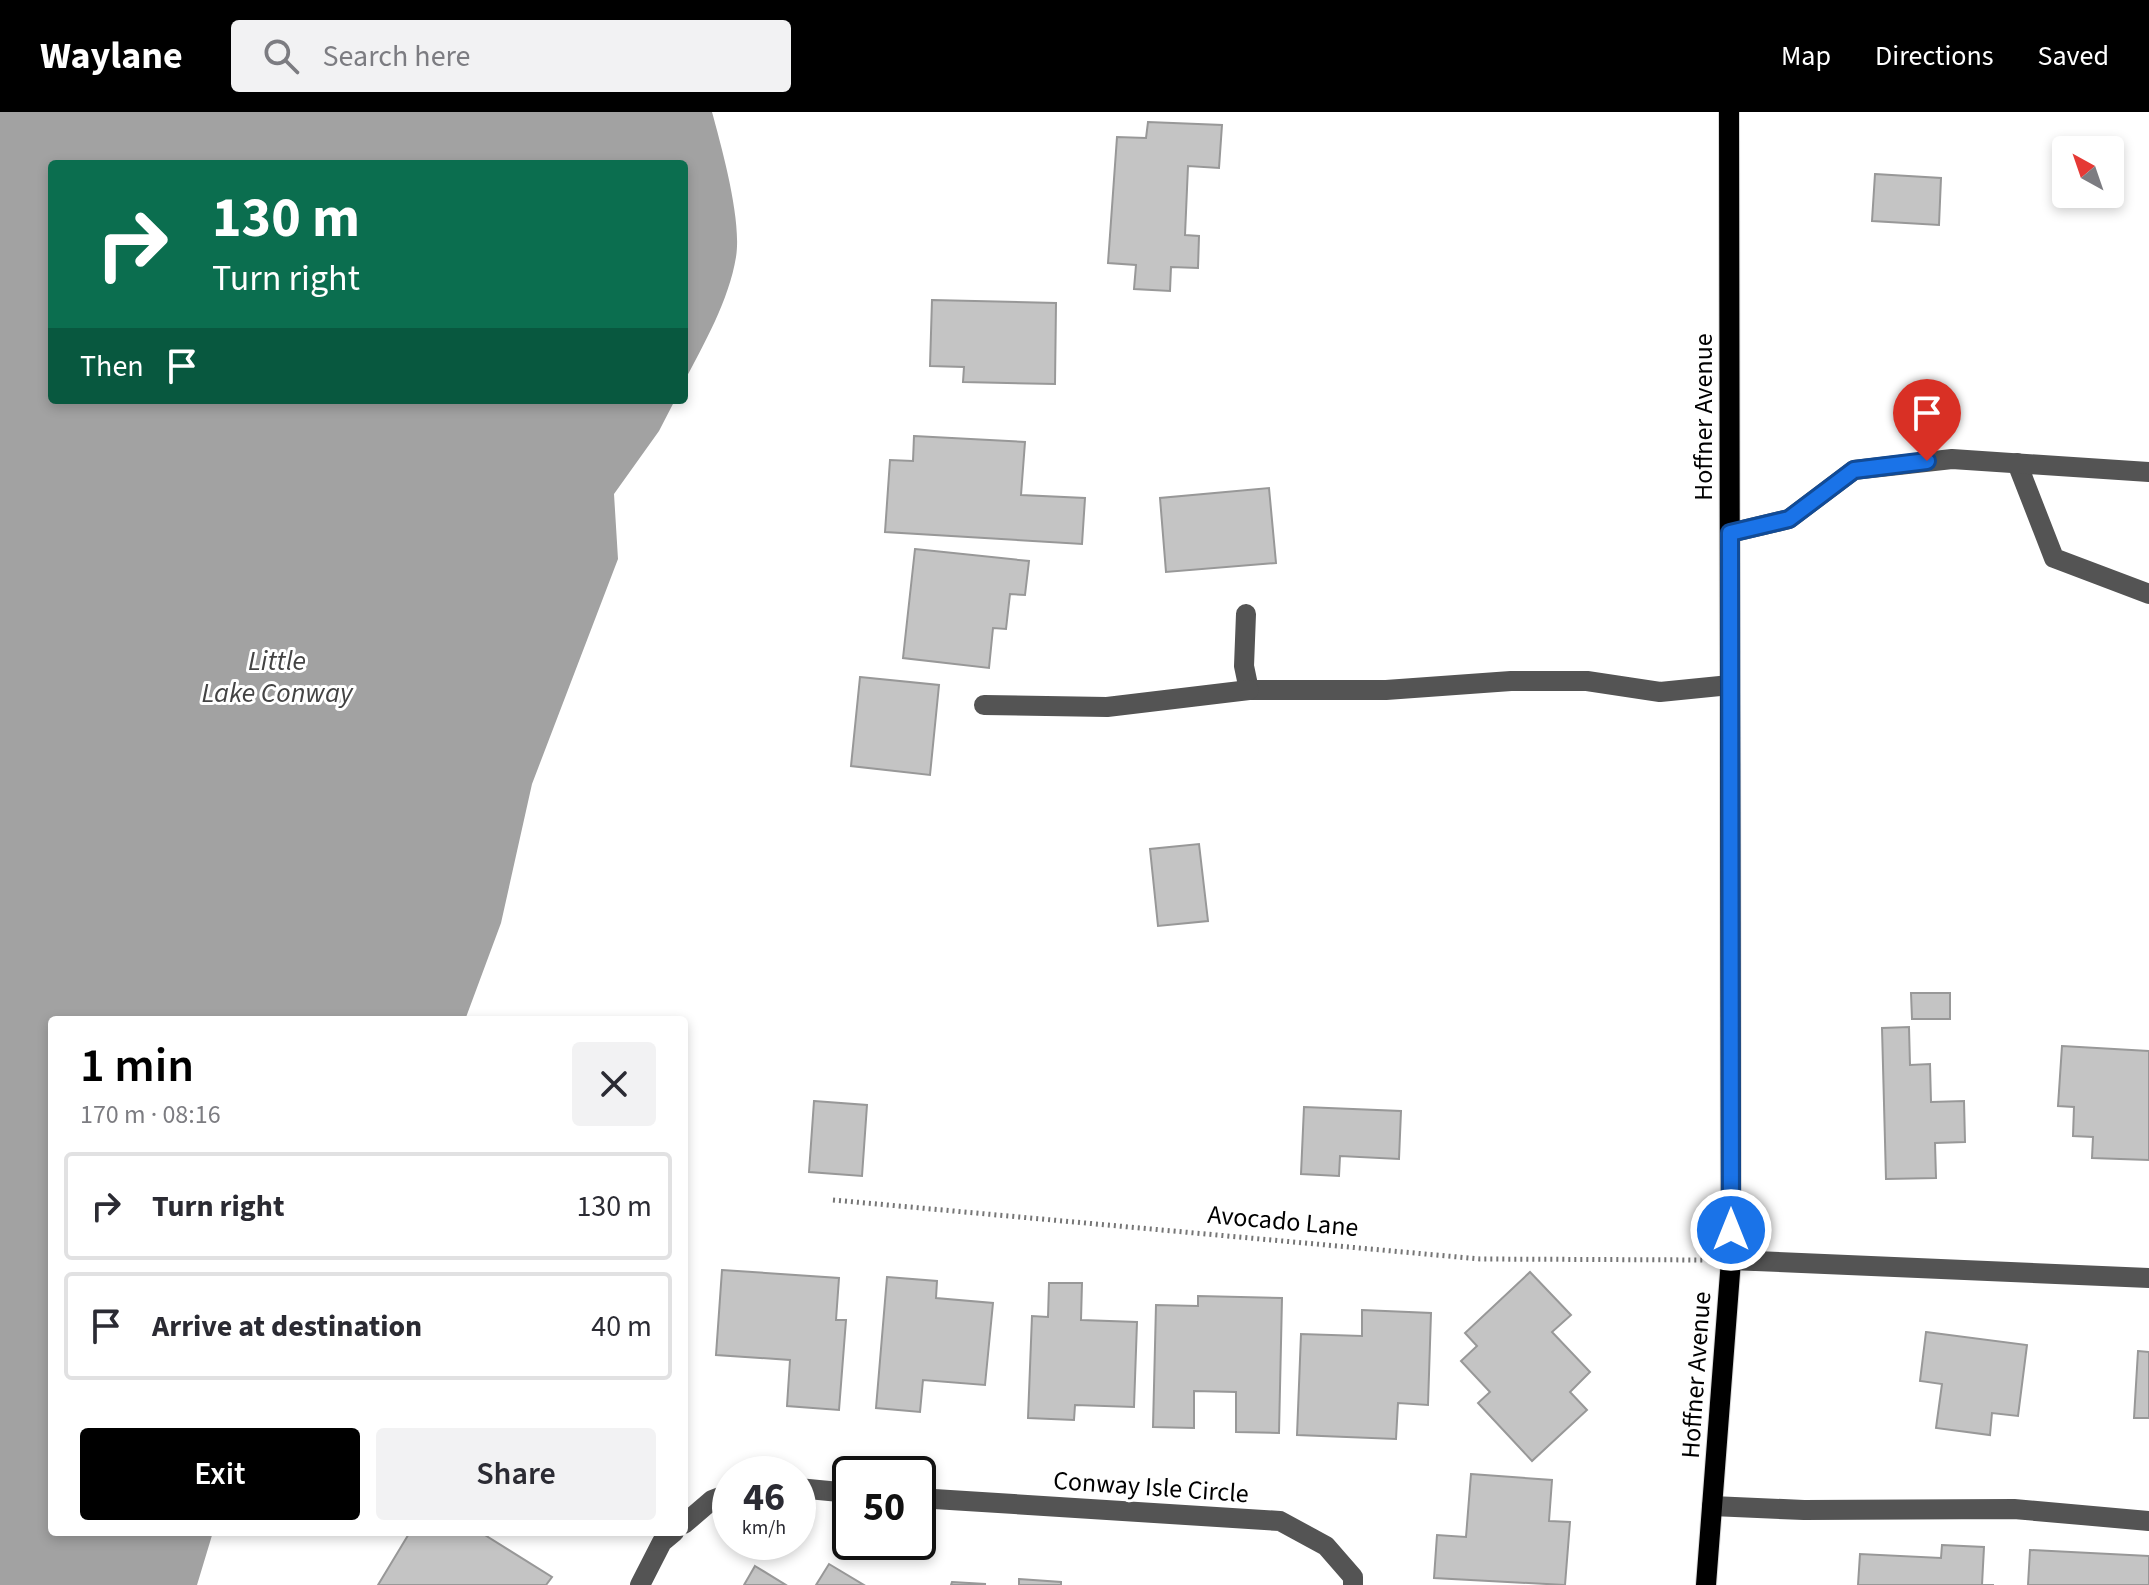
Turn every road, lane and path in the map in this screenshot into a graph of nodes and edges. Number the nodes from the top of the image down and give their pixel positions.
1 (1729, 112) edge
2 (2017, 463) junction
3 (2149, 472) edge
4 (1730, 533) junction
5 (2149, 594) edge
6 (1246, 614) dead end
7 (1730, 685) junction
8 (1249, 690) junction
9 (984, 705) dead end
10 (833, 1200) dead end
11 (1731, 1260) junction
12 (2149, 1278) edge
13 (936, 1499) edge
14 (712, 1500) edge
15 (1712, 1506) junction
16 (688, 1521) edge
17 (2149, 1521) edge
18 (669, 1536) edge
19 (640, 1585) edge
20 (1353, 1585) edge
21 (1706, 1585) edge

1 - 4 main road, Hoffner Avenue
2 - 3 street
2 - 4 street
2 - 5 street
4 - 7 main road, Hoffner Avenue
6 - 8 street
7 - 8 street
7 - 11 main road, Hoffner Avenue
8 - 9 street
10 - 11 path, Avocado Lane
11 - 12 street
11 - 15 main road, Hoffner Avenue
13 - 20 street, Conway Isle Circle
14 - 16 street
15 - 17 street
15 - 21 main road, Hoffner Avenue
18 - 19 street

